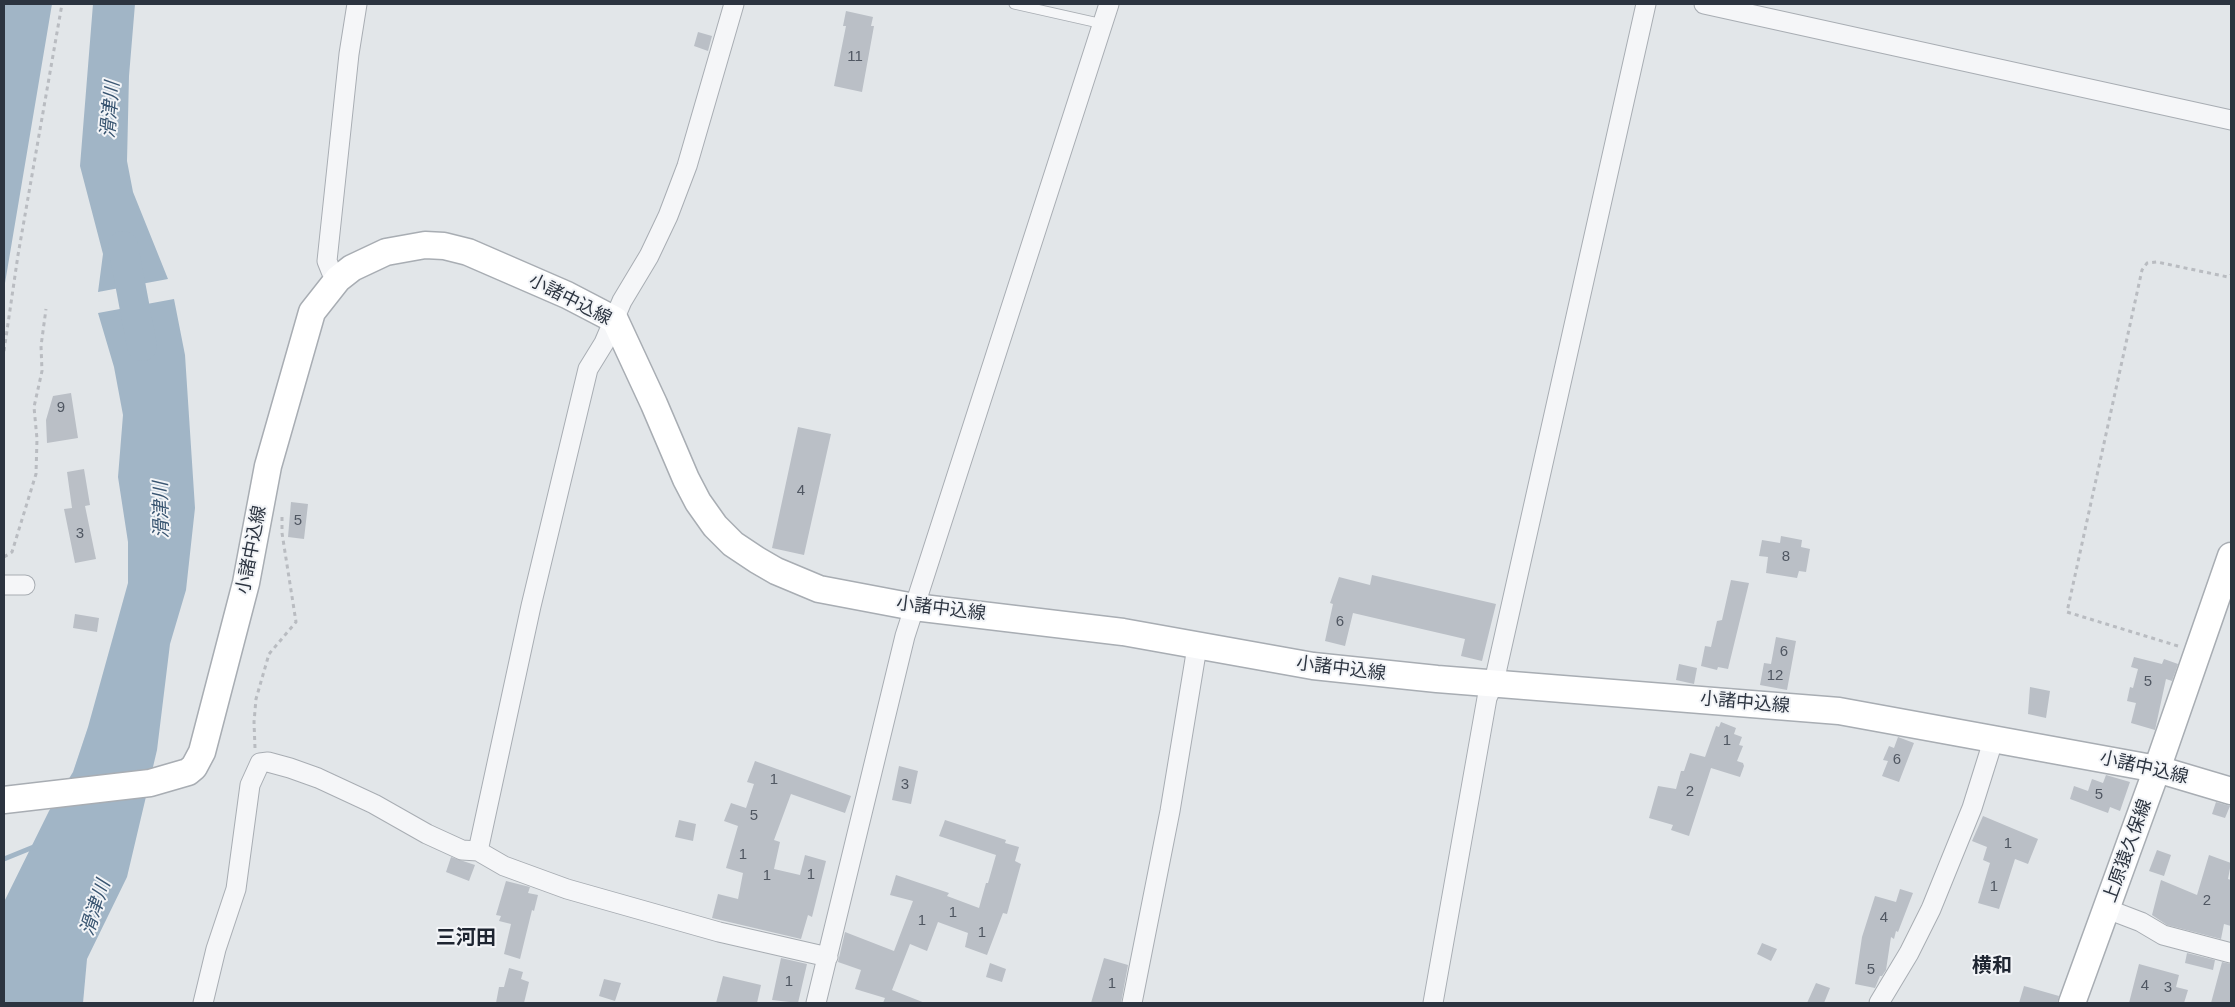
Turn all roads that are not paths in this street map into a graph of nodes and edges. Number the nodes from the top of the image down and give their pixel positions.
1 (356, 4) edge
2 (734, 4) edge
3 (1014, 4) edge
4 (1109, 4) edge
5 (1646, 4) edge
6 (1704, 4) edge
7 (1102, 24) junction
8 (2231, 120) edge
9 (338, 279) junction
10 (615, 320) junction
11 (2231, 556) edge
12 (4, 585) edge
13 (25, 585) dead end
14 (914, 607) junction
15 (1197, 647) junction
16 (1494, 682) junction
17 (1994, 738) junction
18 (2157, 769) junction
19 (2231, 791) edge
20 (4, 800) edge
21 (478, 851) junction
22 (2106, 909) junction
23 (2231, 952) edge
24 (828, 957) junction
25 (203, 1003) edge
26 (816, 1003) edge
27 (1132, 1003) edge
28 (1433, 1003) edge
29 (1879, 1003) edge
30 (2072, 1003) edge

1 - 9 street
2 - 10 street
3 - 7 lane
4 - 7 street
5 - 16 street
6 - 8 street
7 - 14 street
9 - 10 main road, 小諸中込線
9 - 20 main road, 小諸中込線
10 - 14 main road, 小諸中込線
10 - 21 street
11 - 18 main road, 上原猿久保線
12 - 13 street
14 - 15 main road, 小諸中込線
14 - 24 street
15 - 16 main road, 小諸中込線
15 - 27 street
16 - 17 main road, 小諸中込線
16 - 28 street
17 - 18 main road, 小諸中込線
17 - 29 street
18 - 19 main road, 小諸中込線
18 - 22 main road, 上原猿久保線
21 - 24 street
21 - 25 street
22 - 23 street
22 - 30 main road, 上原猿久保線
24 - 26 street

